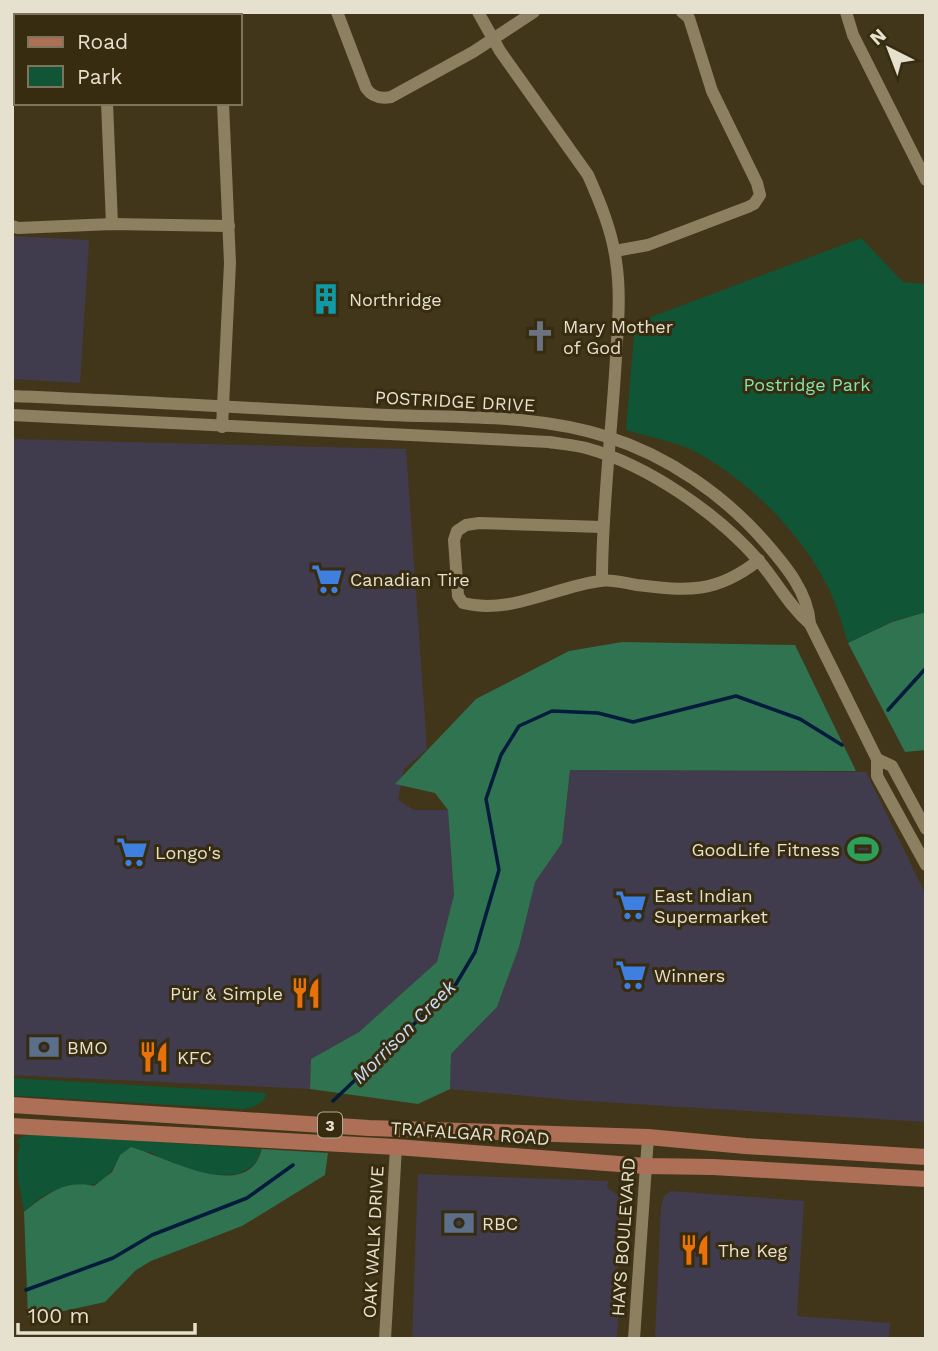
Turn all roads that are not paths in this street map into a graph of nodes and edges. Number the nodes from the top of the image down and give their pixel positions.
1 (337, 12) edge
2 (478, 12) edge
3 (534, 12) edge
4 (682, 12) edge
5 (846, 12) edge
6 (494, 39) junction
7 (107, 105) edge
8 (223, 105) edge
9 (926, 180) edge
10 (112, 223) junction
11 (12, 226) edge
12 (229, 226) junction
13 (615, 251) junction
14 (12, 396) edge
15 (223, 406) junction
16 (12, 415) edge
17 (222, 427) junction
18 (611, 438) junction
19 (610, 456) junction
20 (602, 527) junction
21 (759, 561) junction
22 (602, 580) junction
23 (810, 624) junction
24 (877, 759) junction
25 (926, 830) edge
26 (926, 865) edge
27 (12, 1105) edge
28 (12, 1126) edge
29 (648, 1137) junction
30 (396, 1147) junction
31 (926, 1157) edge
32 (645, 1166) junction
33 (926, 1179) edge
34 (385, 1339) edge
35 (634, 1339) edge

1 - 6 street
2 - 6 street
3 - 6 street
4 - 13 street
5 - 9 street
6 - 13 street
7 - 10 street
8 - 12 street
10 - 11 street
10 - 12 street
12 - 15 street
13 - 18 street
14 - 15 street, POSTRIDGE DRIVE
15 - 17 street
15 - 18 street, POSTRIDGE DRIVE
16 - 17 street, POSTRIDGE DRIVE
17 - 19 street, POSTRIDGE DRIVE
18 - 19 street
18 - 23 street, POSTRIDGE DRIVE
19 - 20 street
19 - 21 street, POSTRIDGE DRIVE
20 - 22 street
20 - 22 street
21 - 22 street
21 - 23 street, POSTRIDGE DRIVE
23 - 24 street, POSTRIDGE DRIVE
24 - 25 street, POSTRIDGE DRIVE
24 - 26 street, POSTRIDGE DRIVE
27 - 29 main road, TRAFALGAR ROAD / 3
28 - 30 main road, TRAFALGAR ROAD / 3
29 - 31 main road, TRAFALGAR ROAD / 3
29 - 32 street, HAYS BOULEVARD
30 - 32 main road, TRAFALGAR ROAD / 3
30 - 34 street, OAK WALK DRIVE
32 - 33 main road, TRAFALGAR ROAD / 3
32 - 35 street, HAYS BOULEVARD

